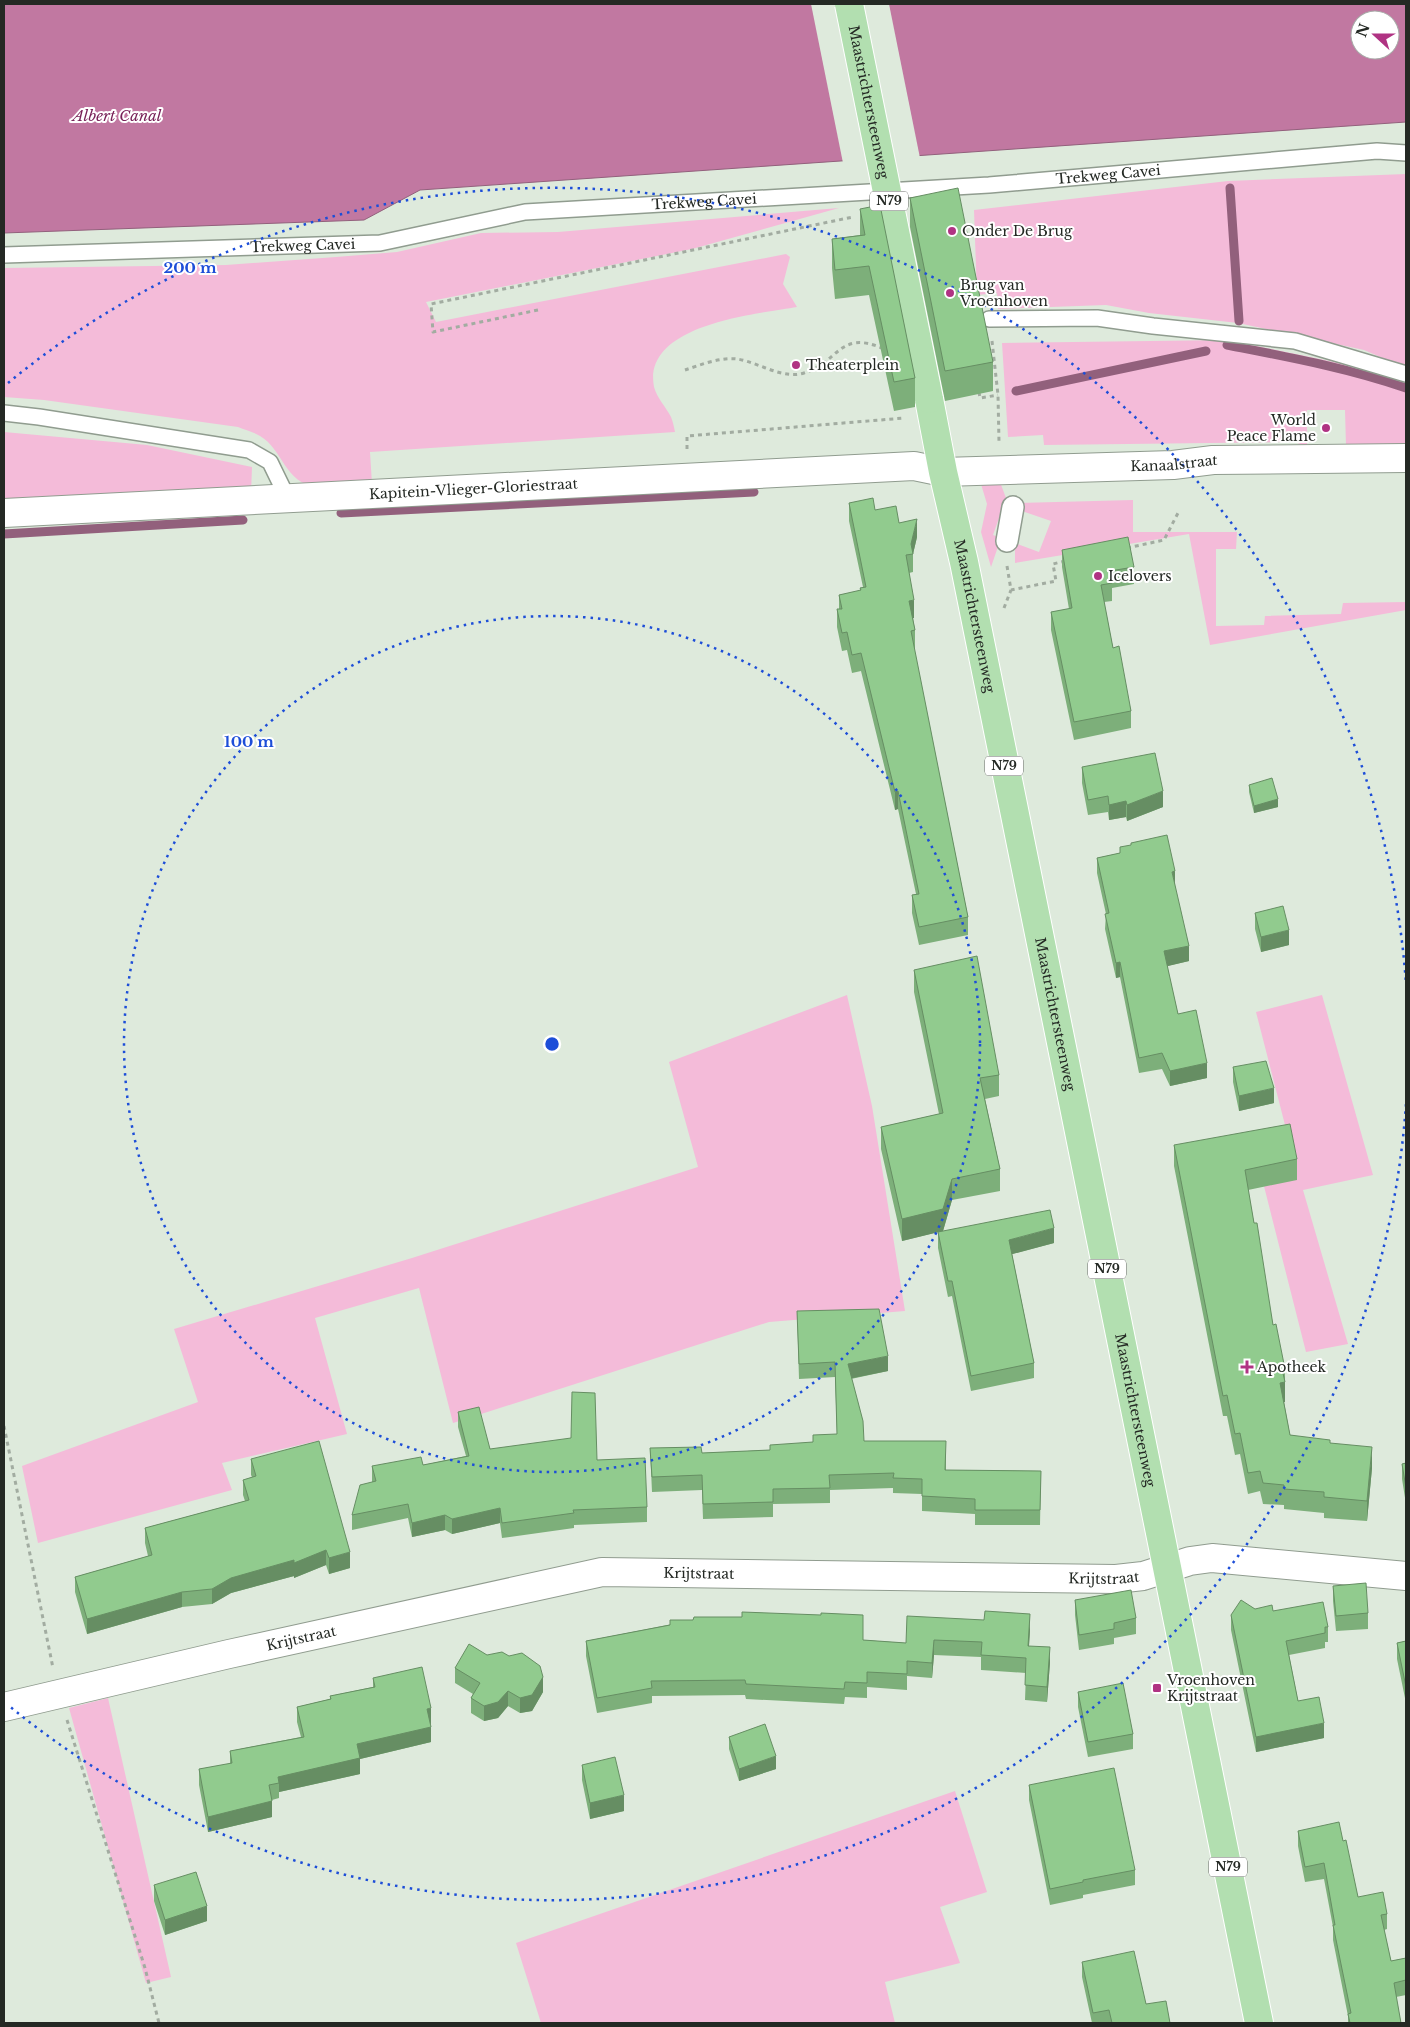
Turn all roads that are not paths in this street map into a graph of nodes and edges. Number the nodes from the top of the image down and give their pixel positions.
1 (849, 4) edge
2 (1406, 153) edge
3 (4, 255) edge
4 (989, 319) dead end
5 (1406, 374) edge
6 (4, 414) edge
7 (1406, 458) edge
8 (943, 472) junction
9 (288, 499) junction
10 (1013, 507) dead end
11 (4, 513) edge
12 (1007, 541) road end
13 (1167, 1568) junction
14 (1406, 1576) edge
15 (4, 1707) edge
16 (1259, 2023) edge

1 - 8 main road, Maastrichtersteenweg / N79, bridge
2 - 3 lane, Trekweg Cavei
4 - 5 lane
6 - 9 lane
7 - 8 street, Kanaalstraat
8 - 9 street, Kapitein-Vlieger-Gloriestraat
8 - 13 main road, Maastrichtersteenweg / N79
9 - 11 street, Kapitein-Vlieger-Gloriestraat
10 - 12 street
13 - 14 street, Krijtstraat
13 - 15 street, Krijtstraat
13 - 16 main road, Maastrichtersteenweg / N79

